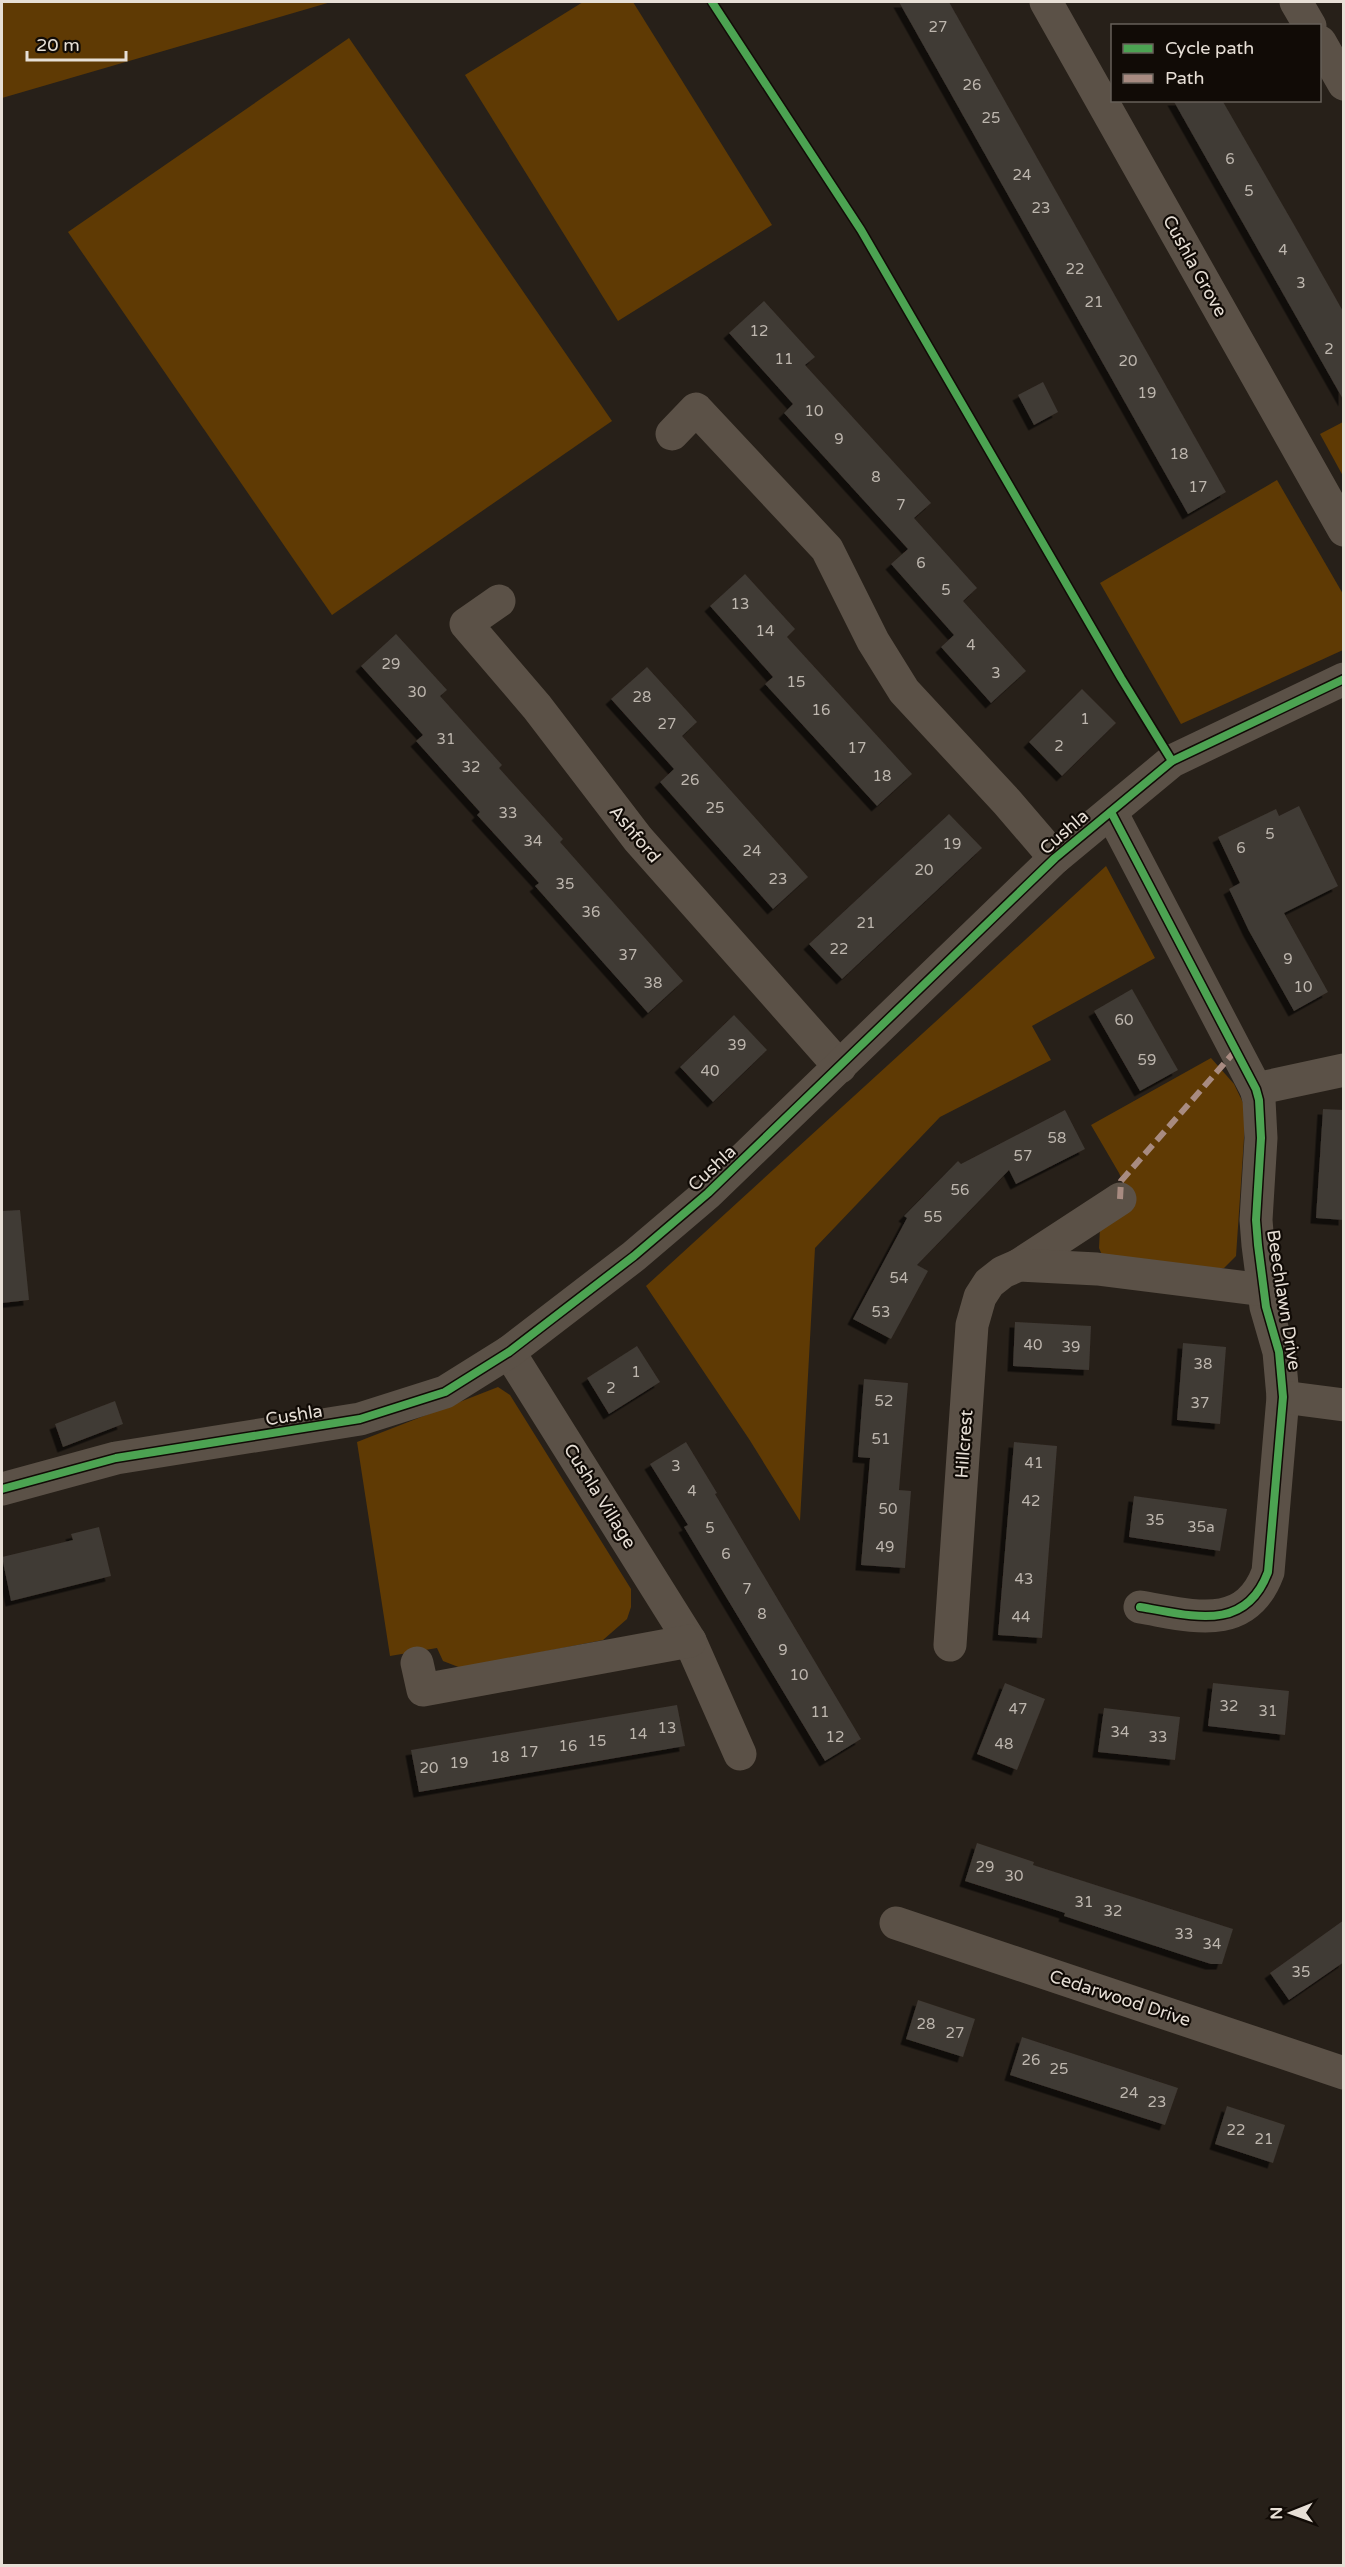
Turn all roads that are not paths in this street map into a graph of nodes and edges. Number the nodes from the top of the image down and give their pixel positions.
1 (1046, 2) edge
2 (1296, 2) edge
3 (1309, 24) edge
4 (1321, 44) edge
5 (1344, 84) edge
6 (672, 434) dead end
7 (1344, 531) edge
8 (500, 601) dead end
9 (1344, 679) edge
10 (1111, 812) junction
11 (1055, 858) junction
12 (840, 1067) junction
13 (1344, 1070) edge
14 (1256, 1089) junction
15 (1120, 1199) dead end
16 (1019, 1265) junction
17 (1264, 1290) junction
18 (509, 1352) junction
19 (1283, 1397) junction
20 (1344, 1405) edge
21 (2, 1489) edge
22 (1140, 1607) dead end
23 (690, 1641) junction
24 (950, 1645) dead end
25 (420, 1676) dead end
26 (740, 1754) dead end
27 (896, 1923) dead end
28 (1344, 2073) edge

1 - 7 street, Cushla Grove
2 - 3 street
4 - 5 street
6 - 11 street
8 - 12 street, Ashford
9 - 10 street, Cushla
10 - 11 street, Cushla
10 - 14 street, Beechlawn Drive
11 - 12 street, Cushla
12 - 18 street, Cushla
13 - 14 street
14 - 17 street, Beechlawn Drive
15 - 16 street, Hillcrest
16 - 17 street
16 - 24 street, Hillcrest
17 - 19 street, Beechlawn Drive
18 - 21 street, Cushla
18 - 23 street, Cushla Village
19 - 20 street, Beechlawn Drive
19 - 22 street, Beechlawn Drive
23 - 25 street
23 - 26 street, Cushla Village
27 - 28 street, Cedarwood Drive

